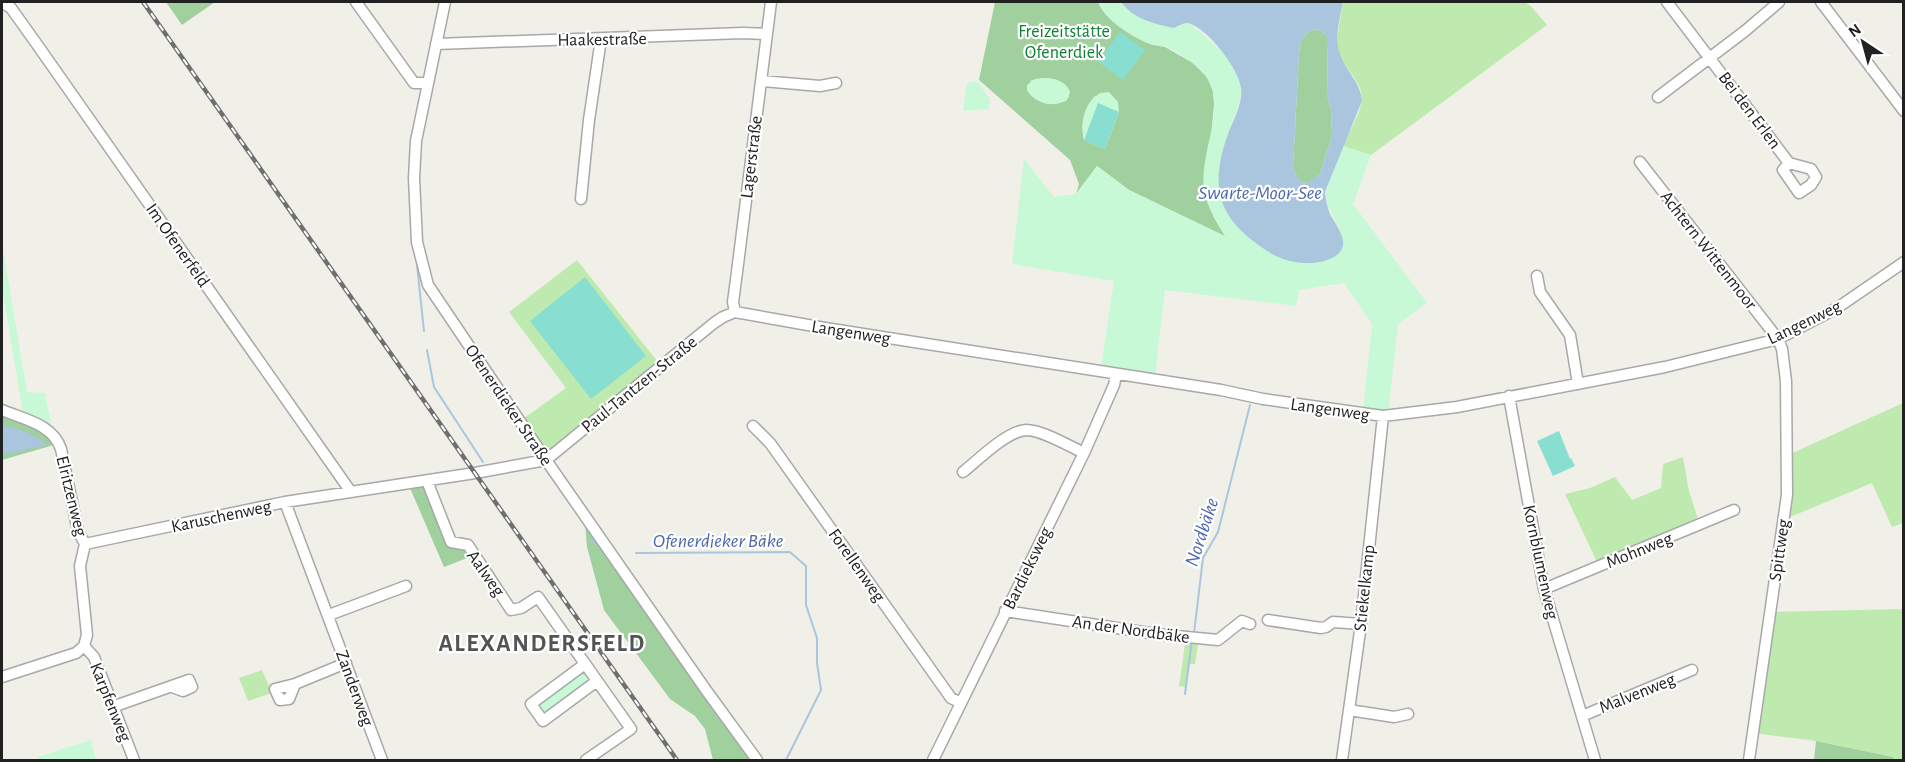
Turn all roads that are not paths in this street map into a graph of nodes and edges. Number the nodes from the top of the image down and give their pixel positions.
1 (356, 2) edge
2 (445, 2) edge
3 (771, 2) edge
4 (1667, 2) edge
5 (1779, 2) edge
6 (1821, 2) edge
7 (7, 4) edge
8 (767, 34) junction
9 (601, 39) junction
10 (436, 44) junction
11 (1710, 58) junction
12 (761, 81) junction
13 (836, 82) dead end
14 (428, 83) junction
15 (1658, 98) dead end
16 (1904, 111) edge
17 (1640, 162) dead end
18 (1790, 163) dead end
19 (581, 199) dead end
20 (1904, 262) edge
21 (1536, 276) dead end
22 (735, 312) junction
23 (1778, 339) junction
24 (1116, 374) junction
25 (1578, 384) junction
26 (1509, 396) junction
27 (2, 410) edge
28 (1383, 416) junction
29 (753, 426) dead end
30 (1084, 453) junction
31 (546, 460) junction
32 (963, 472) dead end
33 (427, 481) junction
34 (351, 492) junction
35 (285, 502) junction
36 (1734, 510) dead end
37 (85, 544) junction
38 (406, 586) dead end
39 (1544, 589) junction
40 (1005, 611) junction
41 (329, 615) junction
42 (1268, 620) dead end
43 (1250, 624) dead end
44 (1360, 624) junction
45 (84, 645) junction
46 (346, 663) junction
47 (585, 664) junction
48 (1692, 670) dead end
49 (2, 677) edge
50 (597, 681) junction
51 (295, 684) dead end
52 (172, 687) dead end
53 (961, 703) junction
54 (115, 706) junction
55 (1349, 710) junction
56 (1408, 714) dead end
57 (1582, 716) junction
58 (134, 760) edge
59 (382, 760) edge
60 (586, 760) edge
61 (757, 760) edge
62 (933, 760) edge
63 (1342, 760) edge
64 (1595, 760) edge
65 (1749, 760) edge

1 - 14 street
2 - 10 street, Ofenerdieker Straße
3 - 8 street, Lagerstraße
4 - 11 street, Bei den Erlen
5 - 11 street
6 - 16 street
7 - 34 street, Im Ofenerfeld
8 - 9 street, Haakestraße
8 - 12 street, Lagerstraße
9 - 10 street, Haakestraße
9 - 19 street
10 - 14 street, Ofenerdieker Straße
11 - 15 street
11 - 18 street, Bei den Erlen
12 - 13 street
12 - 22 street, Lagerstraße
14 - 31 street, Ofenerdieker Straße
17 - 23 street, Achtern Wittenmoor
20 - 23 street, Langenweg
21 - 25 street
22 - 24 street, Langenweg
22 - 31 street, Paul-Tantzen-Straße
23 - 25 street, Langenweg
23 - 65 street, Spittweg
24 - 28 street, Langenweg
24 - 30 street, Bardieksweg
25 - 26 street, Langenweg
26 - 28 street, Langenweg
26 - 39 street, Kornblumenweg
27 - 37 street, Elritzenweg
28 - 44 street, Stiekelkamp
29 - 53 street, Forellenweg
30 - 32 street
30 - 40 street, Bardieksweg
31 - 33 street, Karuschenweg
31 - 61 street, Ofenerdieker Straße
33 - 34 street, Karuschenweg
33 - 47 street, Aalweg
34 - 35 street, Karuschenweg
35 - 37 street, Karuschenweg
35 - 41 street, Zanderweg
36 - 39 street, Mohnweg
37 - 45 street
38 - 41 street
39 - 57 street, Kornblumenweg
40 - 43 street, An der Nordbäke
40 - 53 street, Bardieksweg
41 - 46 street, Zanderweg
42 - 44 street
44 - 55 street, Stiekelkamp
45 - 49 street
45 - 54 street, Karpfenweg
46 - 51 street
46 - 59 street, Zanderweg
47 - 50 street
47 - 50 street
48 - 57 street, Malvenweg
50 - 60 street
52 - 54 street
53 - 62 street, Bardieksweg
54 - 58 street, Karpfenweg
55 - 56 street
55 - 63 street, Stiekelkamp
57 - 64 street, Kornblumenweg

